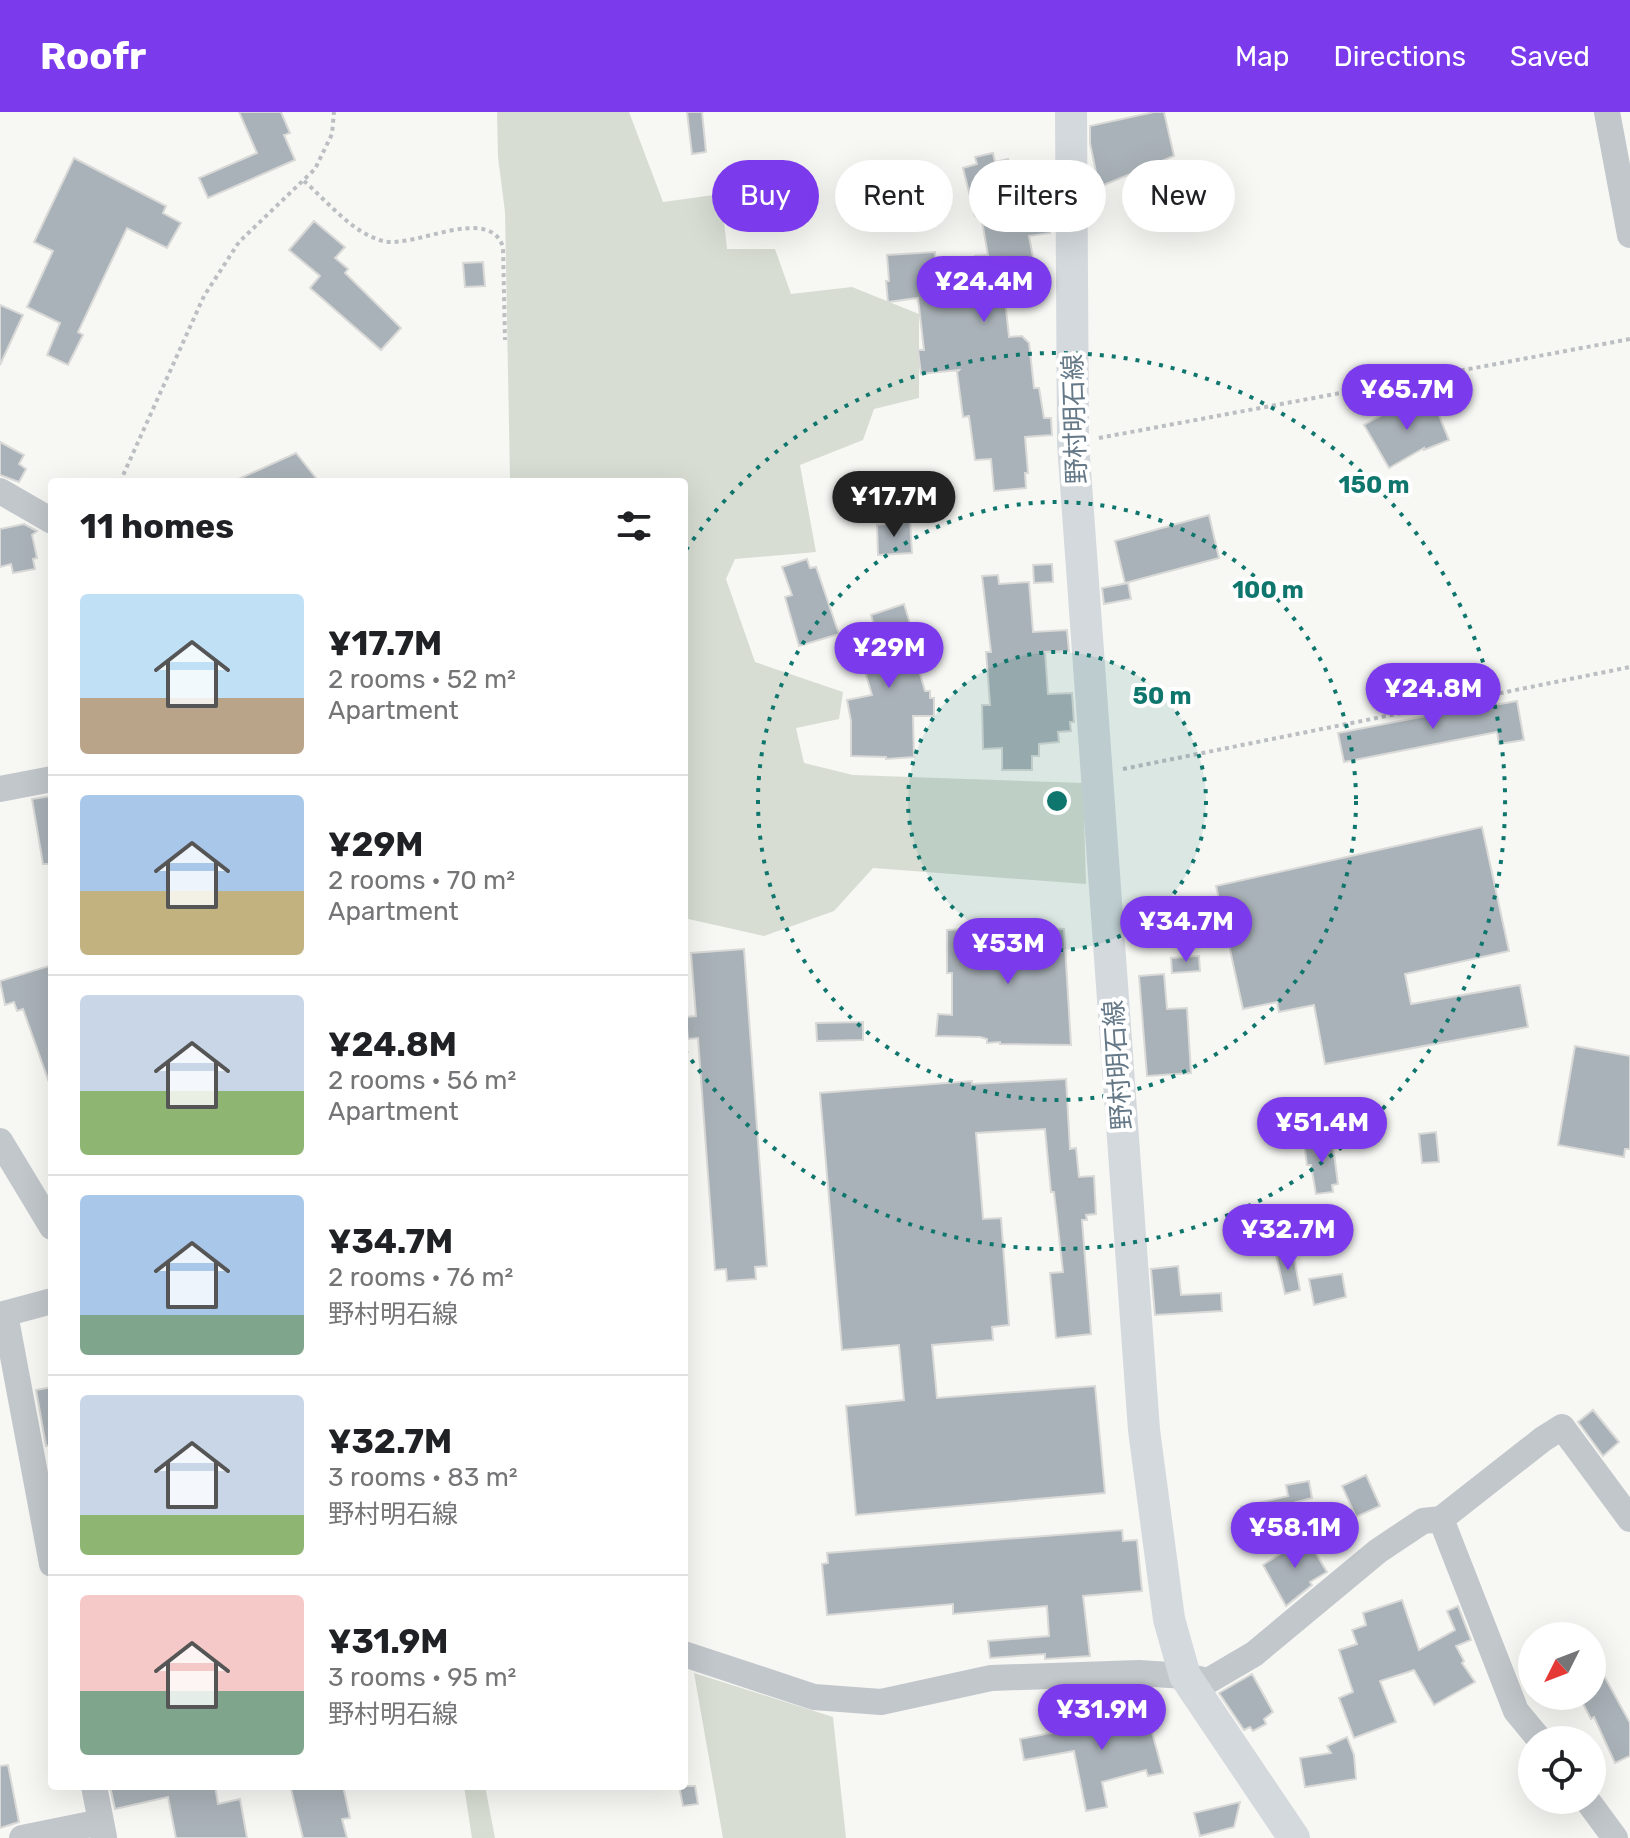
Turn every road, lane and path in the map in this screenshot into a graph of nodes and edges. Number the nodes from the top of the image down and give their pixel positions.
1 (334, 112) edge
2 (1071, 112) edge
3 (1607, 112) edge
4 (304, 181) junction
5 (1630, 235) edge
6 (1630, 339) edge
7 (505, 340) dead end
8 (1073, 443) junction
9 (122, 478) edge
10 (0, 491) edge
11 (48, 519) edge
12 (1630, 667) edge
13 (1095, 775) junction
14 (48, 780) edge
15 (0, 789) edge
16 (0, 1141) edge
17 (48, 1220) edge
18 (48, 1302) edge
19 (2, 1315) edge
20 (1441, 1519) junction
21 (1630, 1519) edge
22 (48, 1544) edge
23 (688, 1655) edge
24 (1185, 1676) junction
25 (1528, 1726) edge
26 (95, 1790) edge
27 (1597, 1814) edge
28 (102, 1830) edge
29 (22, 1838) edge
30 (1294, 1838) edge
31 (1615, 1838) edge

1 - 4 path
2 - 8 main road, 野村明石線
3 - 5 street
4 - 7 path
4 - 9 path
6 - 8 path
8 - 13 main road, 野村明石線
10 - 11 street
12 - 13 path
13 - 24 main road, 野村明石線
14 - 15 street
16 - 17 street
18 - 19 street
19 - 22 street
20 - 21 street
20 - 24 street
20 - 25 street
23 - 24 street
24 - 30 main road, 野村明石線
26 - 28 street
27 - 31 street
28 - 29 street

